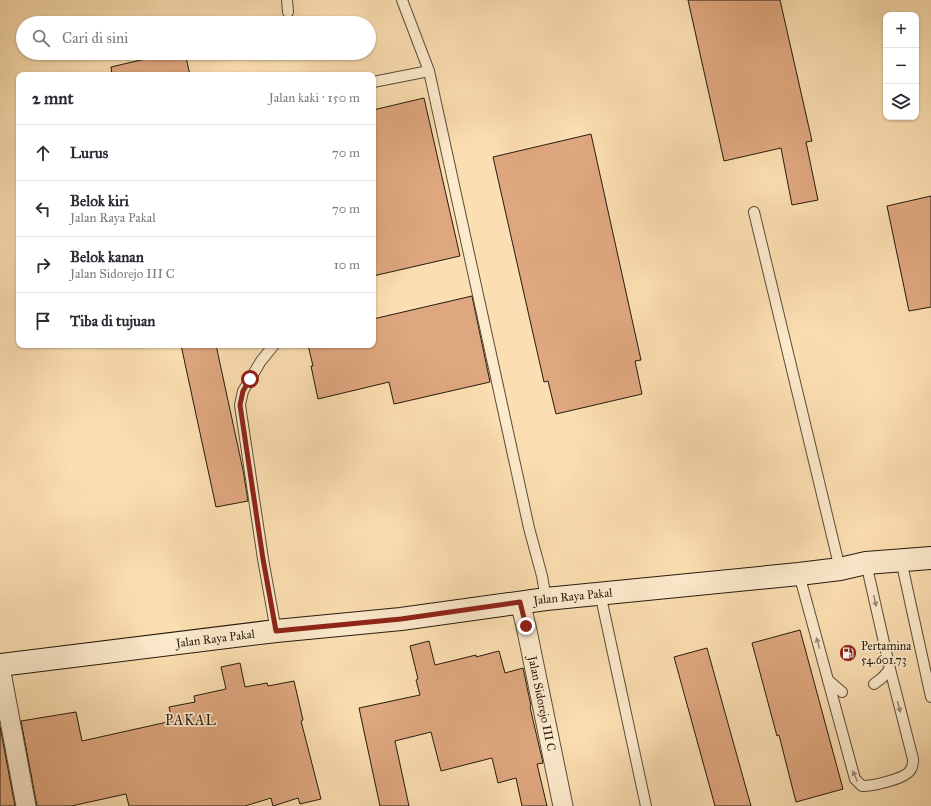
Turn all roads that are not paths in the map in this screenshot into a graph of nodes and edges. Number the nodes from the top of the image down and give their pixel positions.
1 (287, 0) edge
2 (402, 0) edge
3 (288, 12) dead end
4 (429, 71) junction
5 (376, 81) edge
6 (754, 212) dead end
7 (272, 348) edge
8 (931, 558) edge
9 (901, 560) junction
10 (866, 563) junction
11 (840, 569) junction
12 (798, 574) junction
13 (600, 593) junction
14 (546, 599) junction
15 (520, 602) junction
16 (276, 631) junction
17 (0, 666) edge
18 (890, 669) junction
19 (828, 680) junction
20 (874, 684) dead end
21 (842, 692) dead end
22 (931, 697) edge
23 (26, 806) edge
24 (563, 806) edge
25 (646, 806) edge

1 - 3 lane
2 - 4 lane
4 - 5 lane
4 - 14 lane
6 - 11 lane
7 - 16 lane
8 - 9 main road, Jalan Raya Pakal
9 - 10 main road, Jalan Raya Pakal
9 - 22 lane
10 - 11 main road, Jalan Raya Pakal
10 -> 18 lane
11 - 12 main road, Jalan Raya Pakal
12 - 13 main road, Jalan Raya Pakal
19 -> 12 lane
13 - 14 main road, Jalan Raya Pakal
13 - 25 lane
14 - 15 main road, Jalan Raya Pakal
15 - 16 main road, Jalan Raya Pakal
15 - 24 street, Jalan Sidorejo III C
16 - 17 main road, Jalan Raya Pakal
17 - 23 street
18 -> 19 lane
18 - 20 lane
19 - 21 lane

